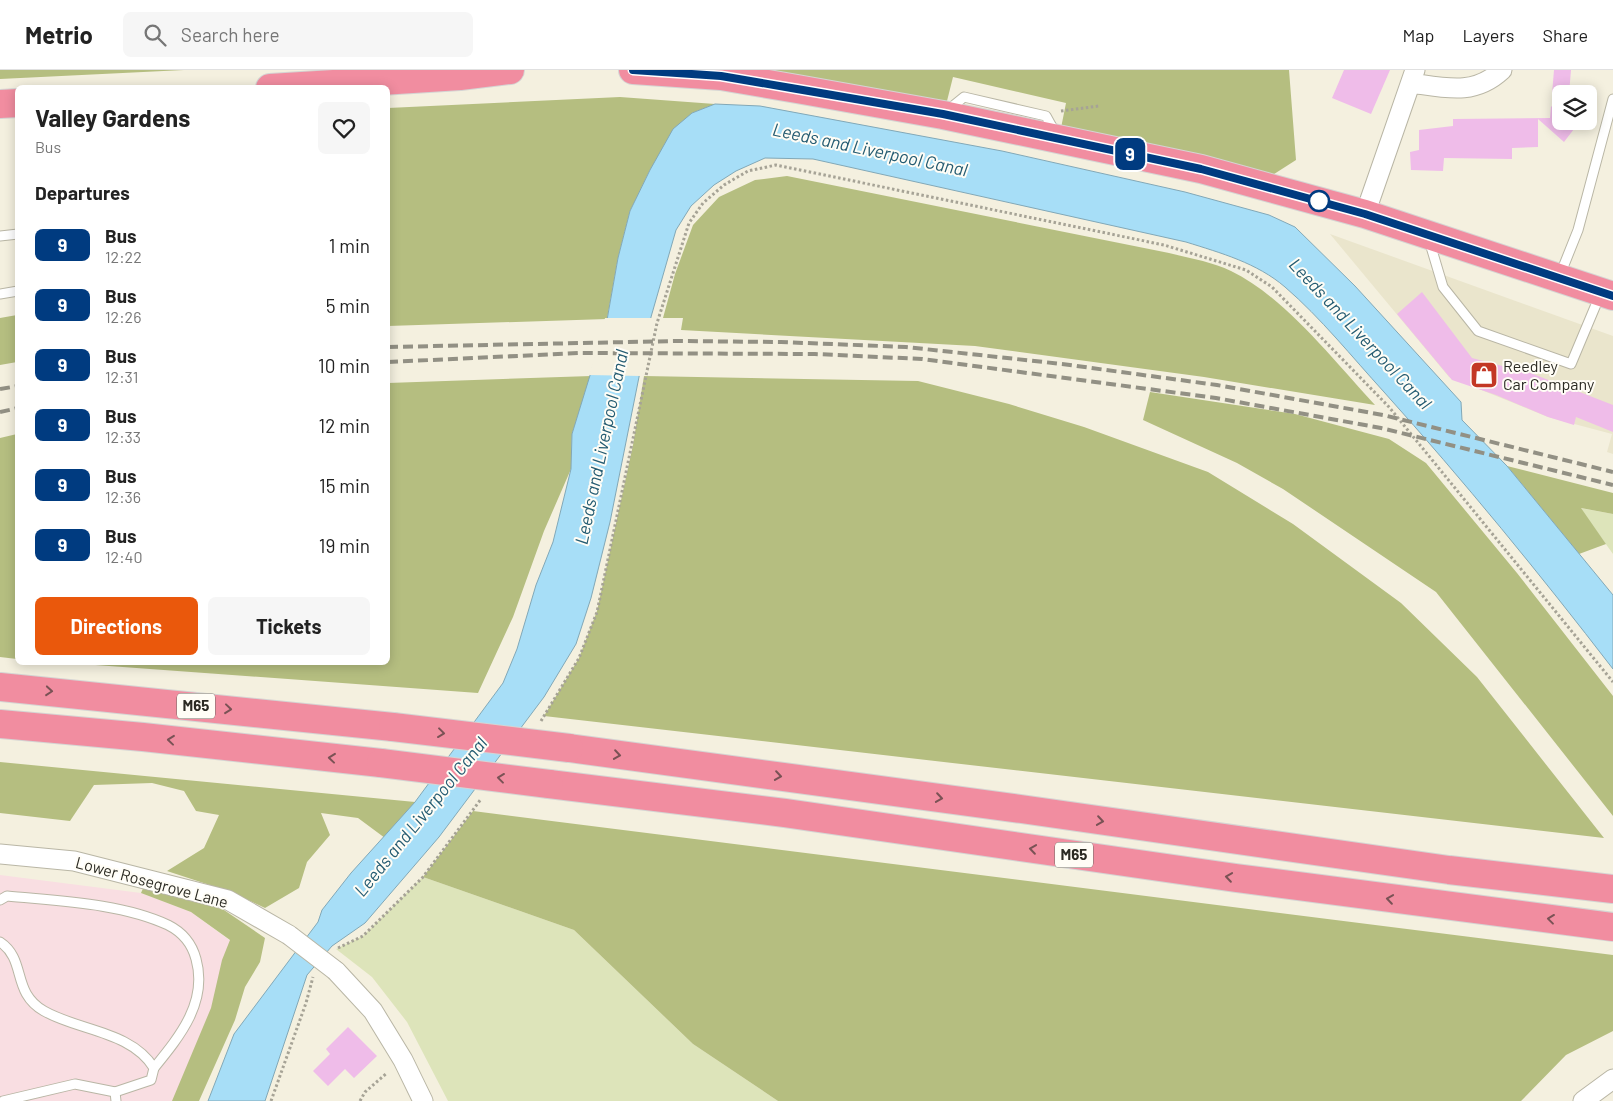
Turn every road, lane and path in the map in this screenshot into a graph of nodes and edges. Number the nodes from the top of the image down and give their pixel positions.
1 (510, 70) edge
2 (633, 70) edge
3 (1502, 70) edge
4 (1413, 77) edge
5 (318, 85) edge
6 (1613, 100) edge
7 (15, 103) edge
8 (0, 104) edge
9 (1099, 106) dead end
10 (1052, 127) junction
11 (1365, 214) junction
12 (15, 234) edge
13 (1427, 235) junction
14 (0, 236) edge
15 (1559, 278) junction
16 (15, 292) edge
17 (0, 294) edge
18 (1607, 294) edge
19 (1613, 682) edge
20 (0, 687) edge
21 (0, 724) edge
22 (538, 724) dead end
23 (485, 795) dead end
24 (0, 854) edge
25 (1604, 888) edge
26 (0, 900) edge
27 (1606, 926) edge
28 (0, 942) edge
29 (336, 949) dead end
30 (314, 973) dead end
31 (403, 1060) junction
32 (154, 1068) junction
33 (1613, 1079) edge
34 (116, 1096) edge
35 (3, 1101) edge
36 (271, 1101) edge
37 (360, 1101) edge
38 (423, 1101) edge
39 (1584, 1101) edge

1 - 5 highway
2 - 10 highway
3 - 4 street
4 - 11 street
6 - 15 lane
7 - 8 highway
9 - 10 path
10 - 11 highway
11 - 13 highway
12 - 14 lane
13 - 15 highway
13 - 18 lane
15 - 18 highway
16 - 17 lane
19 - 22 path
20 -> 25 highway, M65, bridge
27 -> 21 highway, M65, bridge
23 - 29 path
24 - 31 street, Lower Rosegrove Lane, bridge
26 - 32 lane
28 - 32 lane
30 - 36 path
31 - 37 path
31 - 38 street, Lower Rosegrove Lane
32 - 34 lane
33 - 39 street
34 - 35 lane

